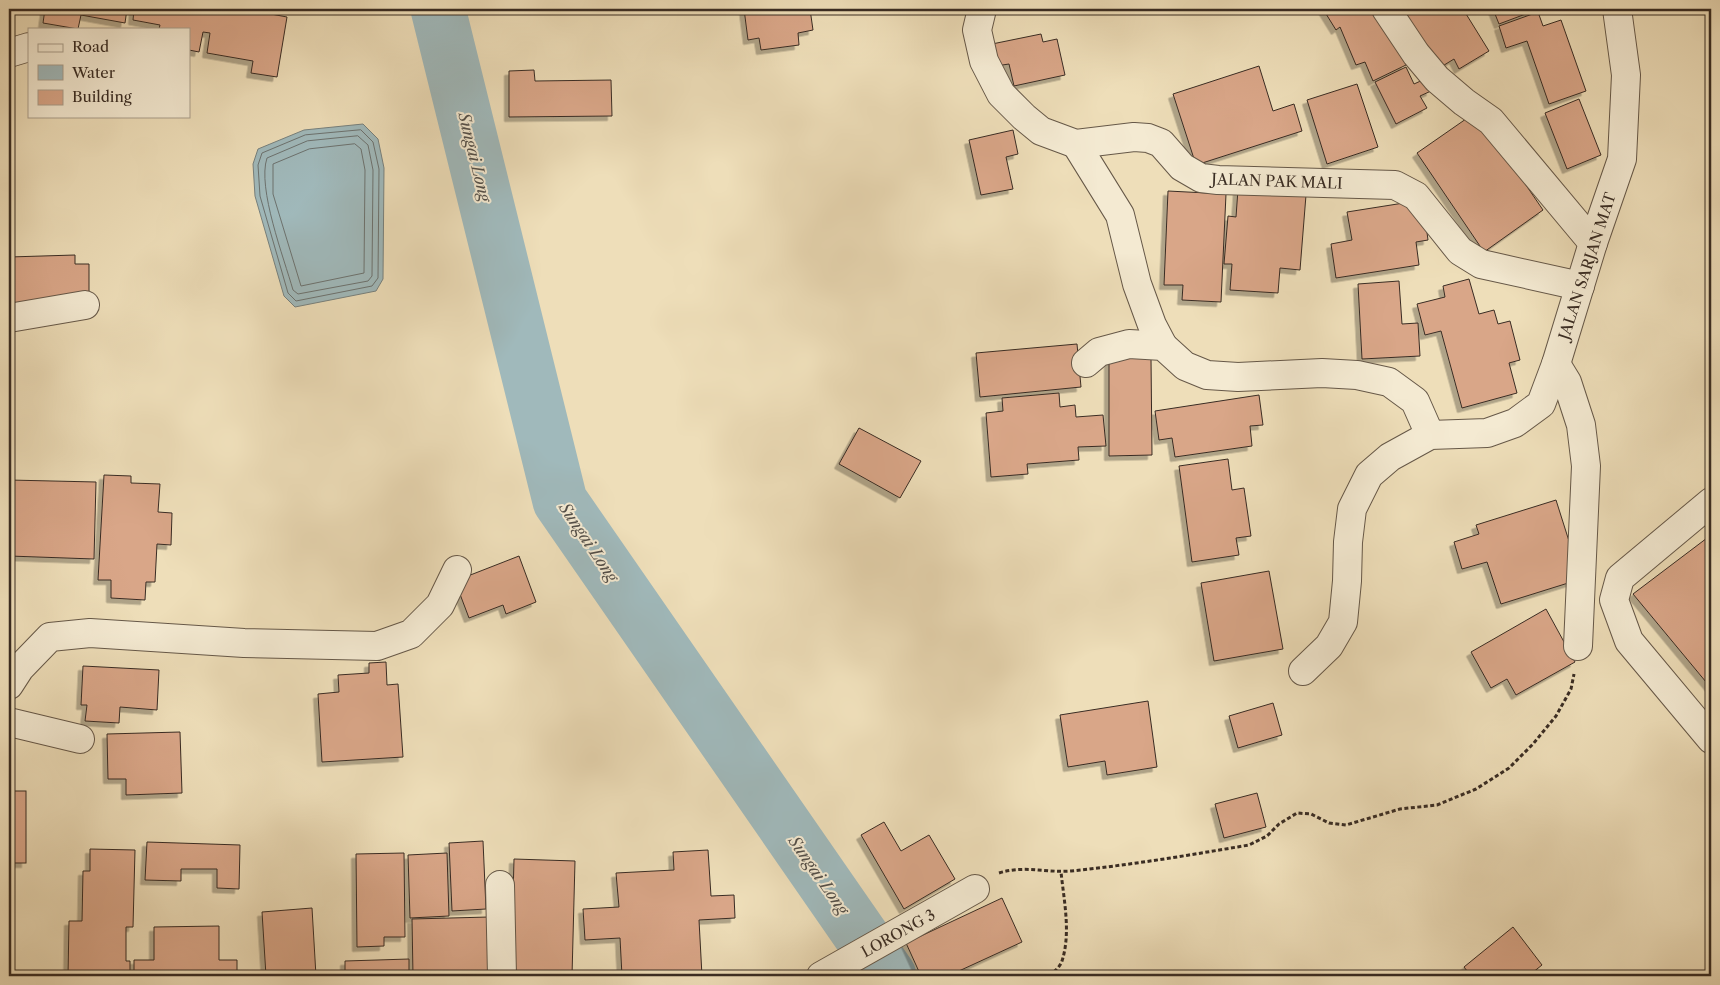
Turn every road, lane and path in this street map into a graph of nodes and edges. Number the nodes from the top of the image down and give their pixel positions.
1 (982, 9) edge
2 (1386, 9) edge
3 (1617, 9) edge
4 (28, 47) edge
5 (9, 53) edge
6 (1076, 144) junction
7 (1593, 243) junction
8 (1580, 286) junction
9 (86, 305) dead end
10 (9, 318) edge
11 (1163, 346) junction
12 (1086, 363) dead end
13 (1556, 364) junction
14 (1430, 435) junction
15 (1711, 502) edge
16 (457, 570) dead end
17 (1578, 646) joint
18 (1303, 671) dead end
19 (9, 685) edge
20 (9, 722) edge
21 (80, 739) dead end
22 (1711, 739) edge
23 (1061, 872) junction
24 (500, 885) dead end
25 (975, 889) joint
26 (502, 976) edge
27 (821, 976) edge
28 (1049, 976) edge

1 - 6 street, JALAN PAK MALI
2 - 7 street
3 - 7 street, JALAN SARJAN MAT
4 - 5 street
6 - 8 street, JALAN PAK MALI
6 - 11 street
7 - 8 street, JALAN SARJAN MAT
8 - 13 street, JALAN SARJAN MAT
9 - 10 street
11 - 12 street
11 - 14 street
13 - 14 street, JALAN SARJAN MAT
13 - 17 street
14 - 18 street
15 - 22 street
16 - 19 street
17 - 23 path
20 - 21 street
23 - 25 path
23 - 28 path
24 - 26 street
25 - 27 street, LORONG 3

